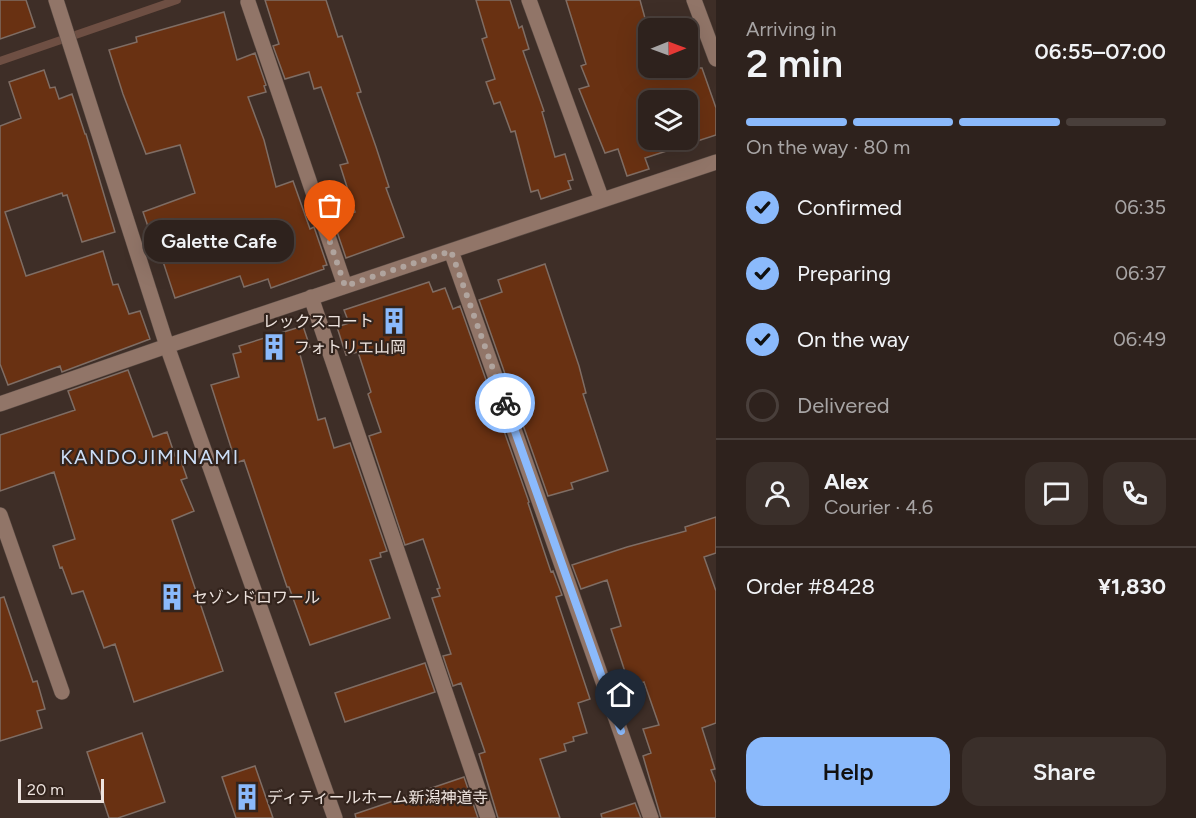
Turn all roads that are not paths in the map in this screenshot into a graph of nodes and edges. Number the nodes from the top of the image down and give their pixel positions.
1 (56, 0) edge
2 (529, 0) edge
3 (694, 0) edge
4 (248, 2) dead end
5 (716, 58) edge
6 (716, 162) edge
7 (602, 200) junction
8 (451, 251) junction
9 (345, 286) junction
10 (311, 297) junction
11 (167, 346) junction
12 (0, 404) edge
13 (0, 515) edge
14 (62, 692) dead end
15 (335, 818) edge
16 (488, 818) edge
17 (651, 818) edge

1 - 11 street
2 - 7 street
3 - 5 street
4 - 9 street
6 - 7 street
7 - 8 street
8 - 9 street
8 - 17 street
9 - 10 street
10 - 11 street
10 - 16 street
11 - 12 street
11 - 15 street
13 - 14 street

